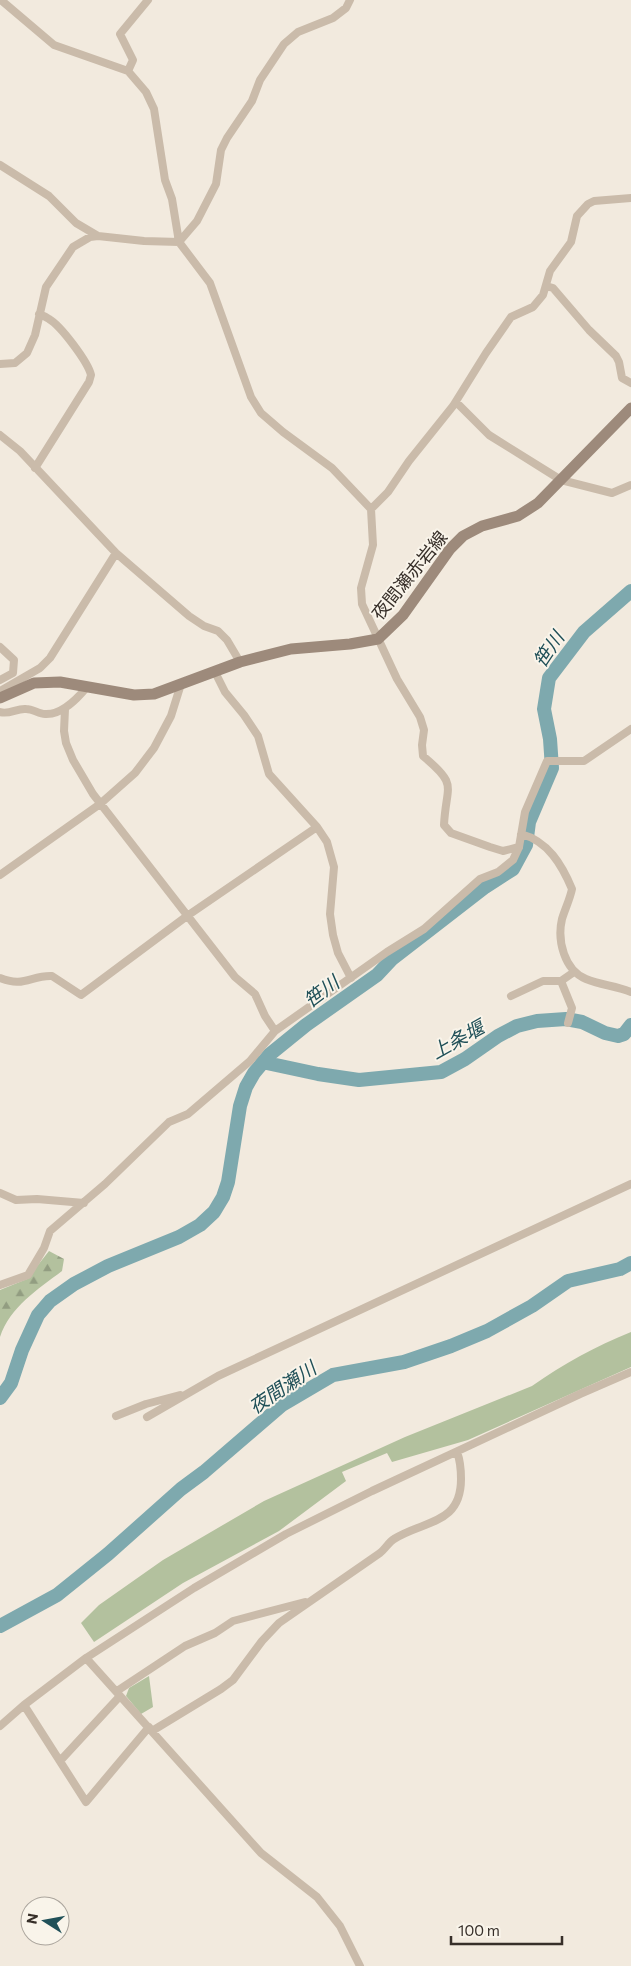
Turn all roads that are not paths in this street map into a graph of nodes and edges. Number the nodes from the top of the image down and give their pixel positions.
1 (1, 0) edge
2 (148, 0) edge
3 (350, 0) edge
4 (128, 71) junction
5 (0, 165) edge
6 (631, 198) edge
7 (98, 236) junction
8 (179, 242) junction
9 (546, 286) junction
10 (39, 314) junction
11 (0, 359) edge
12 (15, 363) junction
13 (0, 364) edge
14 (631, 383) edge
15 (456, 402) junction
16 (631, 408) edge
17 (0, 435) edge
18 (35, 468) junction
19 (560, 480) junction
20 (631, 485) edge
21 (371, 510) junction
22 (116, 553) junction
23 (378, 639) junction
24 (0, 647) edge
25 (240, 662) junction
26 (215, 672) junction
27 (0, 680) edge
28 (181, 684) junction
29 (87, 687) junction
30 (0, 691) edge
31 (0, 698) edge
32 (64, 709) junction
33 (0, 712) edge
34 (631, 729) edge
35 (100, 804) junction
36 (317, 827) junction
37 (524, 835) junction
38 (519, 846) junction
39 (0, 875) edge
40 (188, 916) junction
41 (574, 972) junction
42 (0, 978) edge
43 (351, 978) junction
44 (561, 981) junction
45 (631, 992) edge
46 (511, 996) dead end
47 (569, 1019) dead end
48 (275, 1031) junction
49 (631, 1184) edge
50 (0, 1193) edge
51 (84, 1202) junction
52 (0, 1286) edge
53 (631, 1372) edge
54 (189, 1392) junction
55 (116, 1416) dead end
56 (147, 1417) dead end
57 (456, 1452) junction
58 (309, 1601) junction
59 (86, 1658) junction
60 (118, 1693) junction
61 (24, 1705) junction
62 (0, 1726) edge
63 (151, 1729) junction
64 (60, 1761) junction
65 (360, 1966) edge

1 - 4 street
2 - 4 street
3 - 8 street
4 - 8 street
5 - 7 street
6 - 9 street
7 - 8 street
7 - 10 street
8 - 21 street
9 - 14 street
9 - 15 street
10 - 12 street
10 - 18 street
11 - 12 street
12 - 13 street
15 - 19 street
15 - 21 street
16 - 19 main road, 夜間瀬赤岩線
17 - 18 street
18 - 22 street
19 - 20 street
19 - 23 main road, 夜間瀬赤岩線
21 - 23 street
22 - 25 street
22 - 30 street
23 - 25 main road, 夜間瀬赤岩線
23 - 38 street
24 - 27 street
25 - 26 main road, 夜間瀬赤岩線
26 - 28 main road, 夜間瀬赤岩線
26 - 36 street
28 - 29 main road, 夜間瀬赤岩線
28 - 35 street
29 - 31 main road, 夜間瀬赤岩線
29 - 32 street
32 - 33 street
32 - 35 street
34 - 37 street
35 - 39 street
35 - 40 street
36 - 40 street
36 - 43 street
37 - 38 street
37 - 41 street
38 - 43 street
40 - 42 street
40 - 48 street
41 - 44 street
41 - 45 street
43 - 48 street
44 - 46 street
44 - 47 street
48 - 51 street
49 - 54 street
50 - 51 street
51 - 52 street
53 - 57 street
54 - 55 street
54 - 56 street
57 - 58 street
57 - 59 street
58 - 60 street
58 - 63 street
59 - 60 street
59 - 61 street
60 - 63 street
60 - 64 street
61 - 62 street
61 - 64 street
63 - 64 street
63 - 65 street

